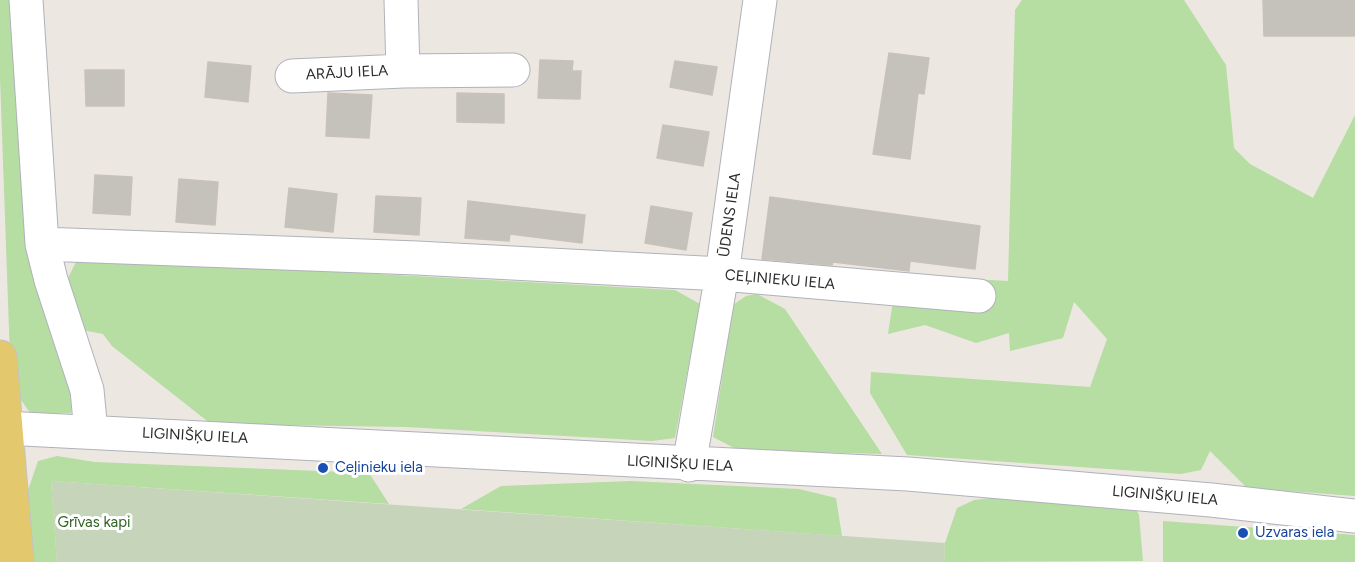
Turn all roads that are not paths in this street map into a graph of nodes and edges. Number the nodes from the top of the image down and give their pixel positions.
1 (26, 0) edge
2 (401, 0) edge
3 (760, 0) edge
4 (513, 70) dead end
5 (403, 71) junction
6 (292, 76) dead end
7 (42, 244) junction
8 (722, 274) junction
9 (978, 296) dead end
10 (0, 357) edge
11 (4, 428) junction
12 (91, 432) junction
13 (689, 465) junction
14 (1355, 516) edge
15 (17, 562) edge

1 - 7 street
2 - 5 street, ARĀJU IELA
3 - 8 street, ŪDENS IELA
4 - 5 street, ARĀJU IELA
5 - 6 street, ARĀJU IELA
7 - 8 street, CEĻINIEKU IELA
7 - 12 street
8 - 9 street, CEĻINIEKU IELA
8 - 13 street, ŪDENS IELA
10 - 11 main road
11 - 12 street, LIGINIŠĶU IELA
11 - 15 main road
12 - 13 street, LIGINIŠĶU IELA
13 - 14 street, LIGINIŠĶU IELA

